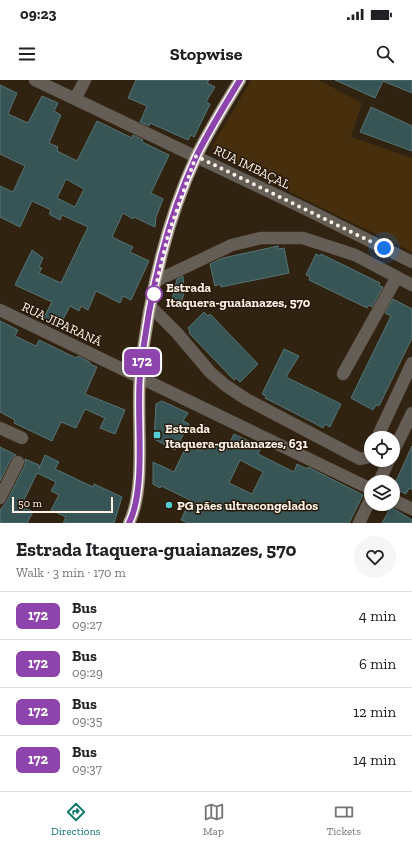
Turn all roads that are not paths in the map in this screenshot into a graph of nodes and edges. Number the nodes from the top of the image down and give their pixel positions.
1 (35, 80) edge
2 (85, 80) edge
3 (240, 80) edge
4 (75, 99) junction
5 (196, 156) junction
6 (412, 262) edge
7 (397, 277) junction
8 (156, 281) junction
9 (412, 285) edge
10 (151, 307) junction
11 (0, 310) edge
12 (412, 363) edge
13 (343, 374) dead end
14 (140, 377) junction
15 (412, 413) edge
16 (0, 428) edge
17 (380, 431) edge
18 (22, 438) dead end
19 (400, 438) edge
20 (364, 459) edge
21 (18, 462) dead end
22 (364, 487) edge
23 (0, 498) edge
24 (400, 503) edge
25 (412, 509) edge
26 (365, 511) edge
27 (129, 523) edge
28 (359, 523) edge

1 - 4 street, RUA IMBAÇAL
2 - 4 street
3 - 5 main road
4 - 5 street, RUA IMBAÇAL
5 - 6 street, RUA IMBAÇAL
5 - 8 main road
7 - 8 street
7 - 9 street
7 - 13 street
8 - 10 main road
10 - 14 main road
10 - 20 street
11 - 14 street, RUA JIPARANÁ
12 - 17 street
14 - 22 street, RUA JIPARANÁ
14 - 27 main road
15 - 19 street
16 - 18 street
21 - 23 street
24 - 25 street
26 - 28 street

